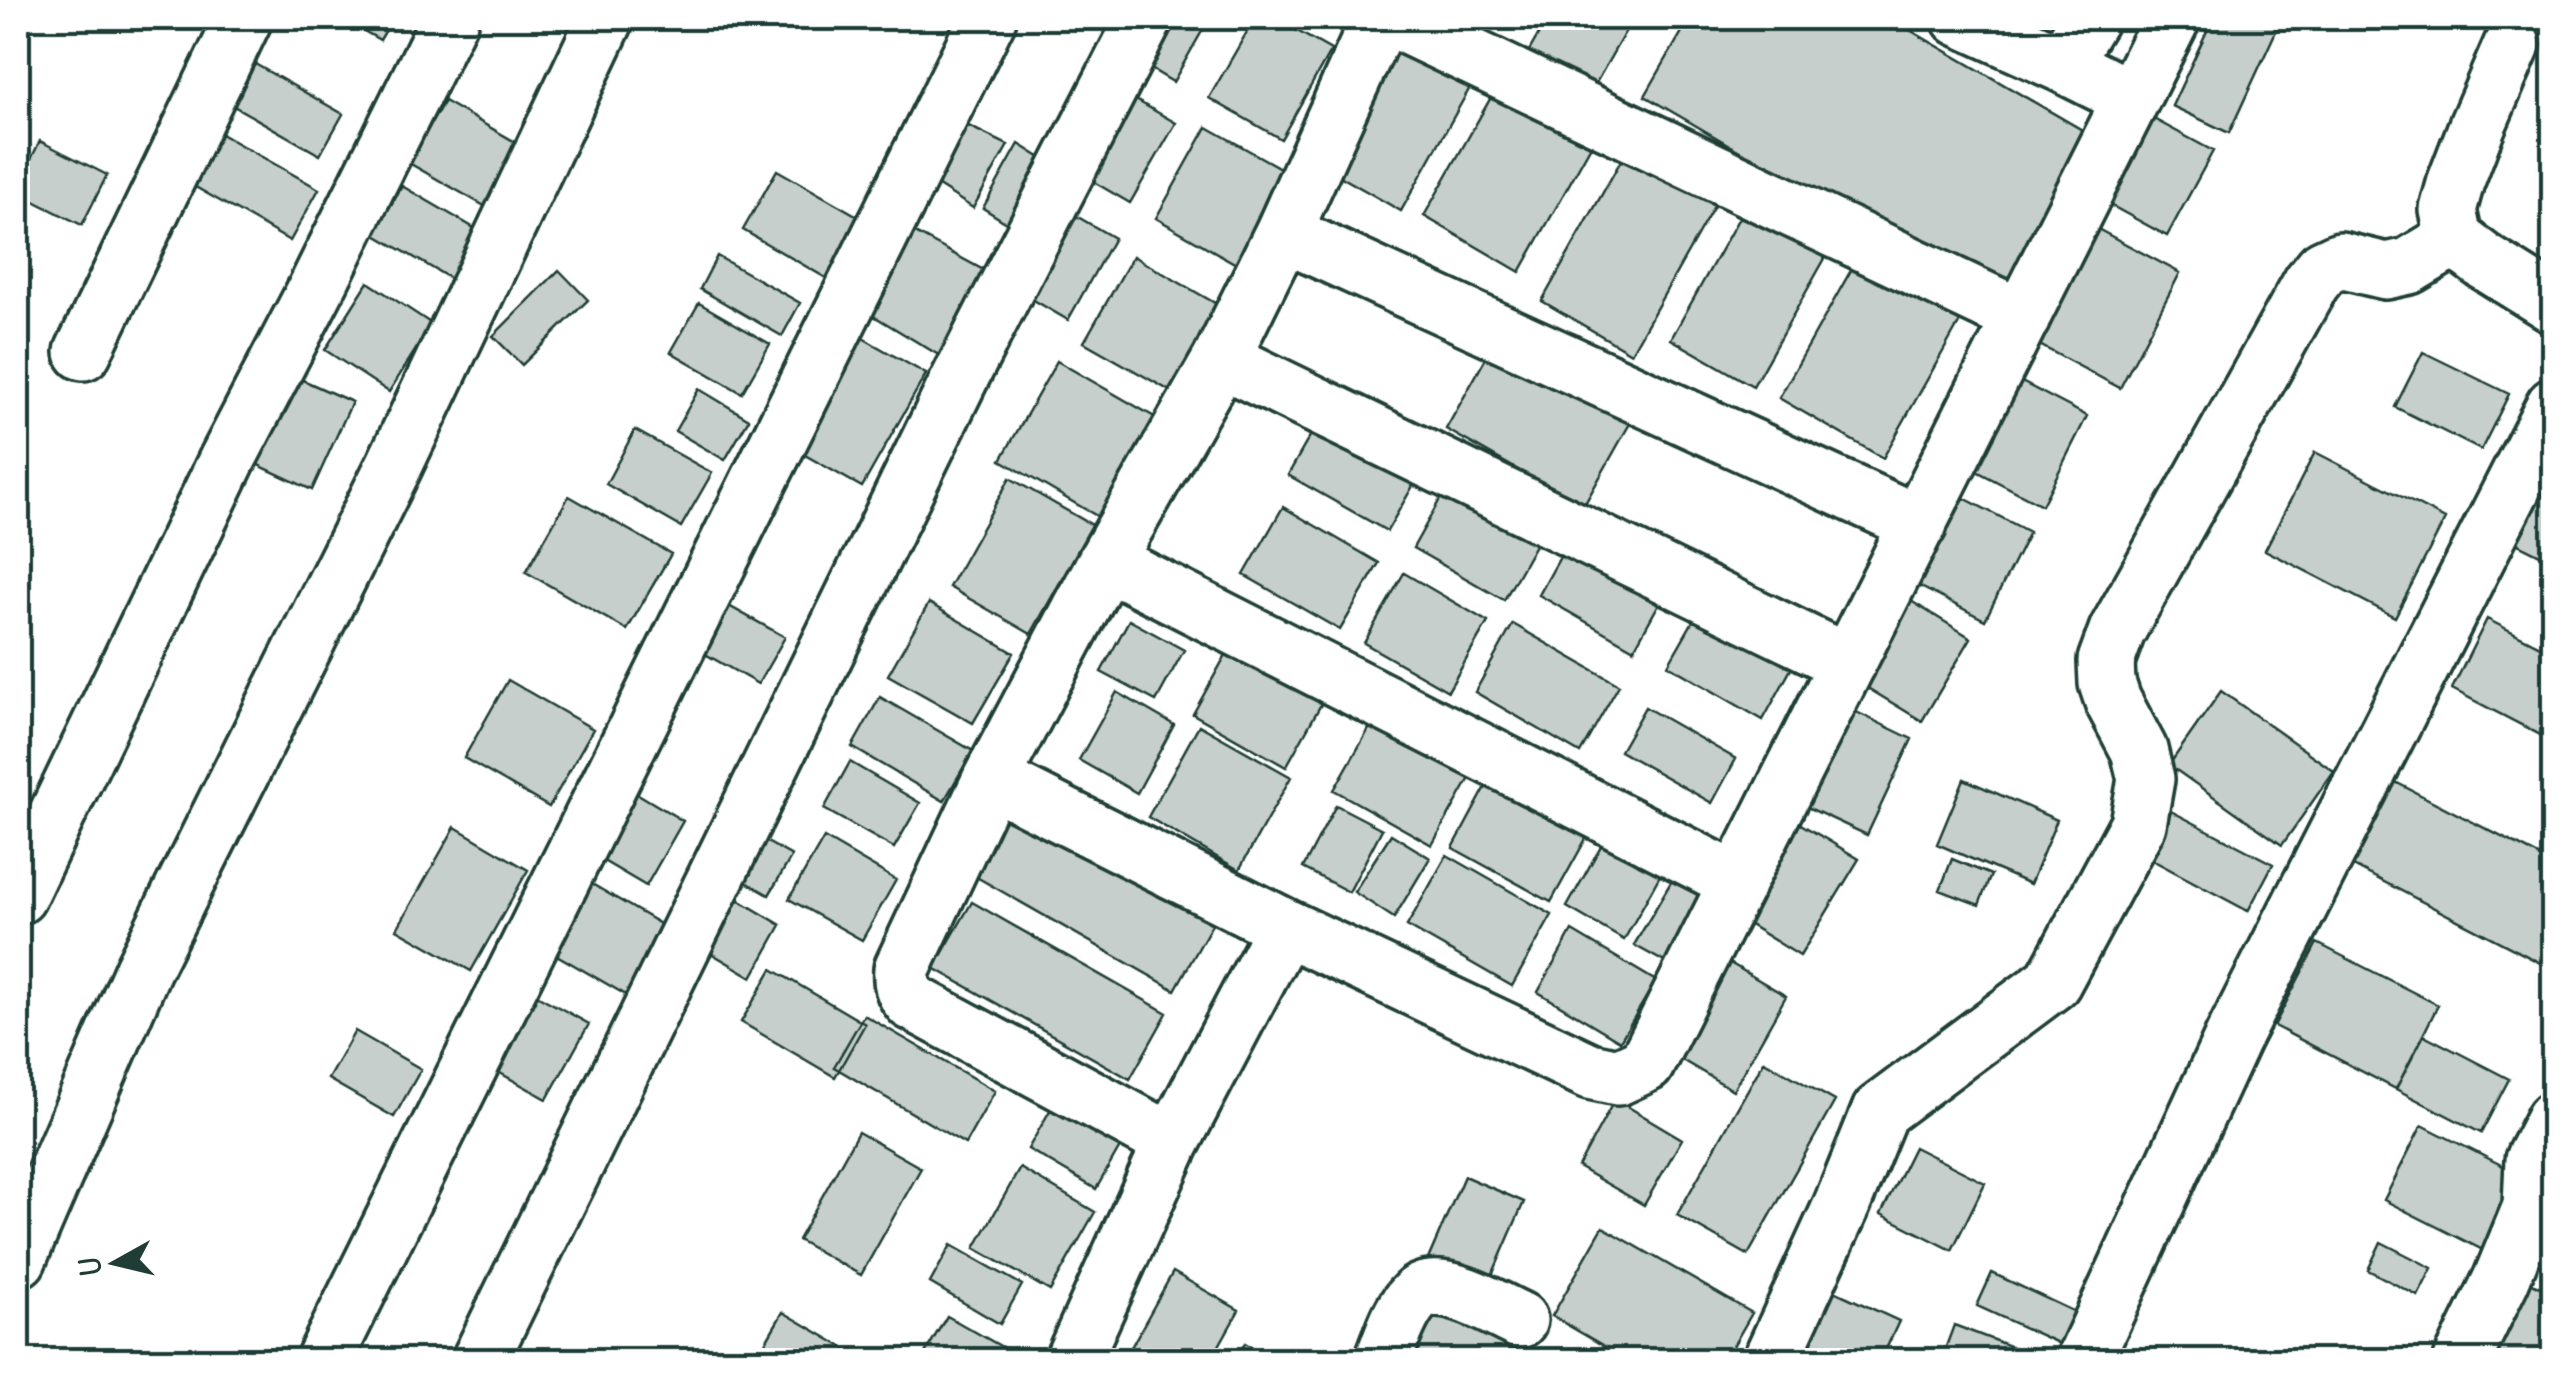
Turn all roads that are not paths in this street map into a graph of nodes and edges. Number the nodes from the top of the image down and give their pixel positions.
1 (244, 18) edge
2 (450, 18) edge
3 (606, 18) edge
4 (988, 18) edge
5 (1144, 18) edge
6 (1380, 18) edge
7 (1390, 18) edge
8 (1960, 18) edge
9 (2090, 18) edge
10 (2172, 18) edge
11 (2512, 44) dead end
12 (2062, 64) junction
13 (2130, 98) junction
14 (1283, 233) junction
15 (2454, 239) junction
16 (2554, 305) edge
17 (2022, 318) junction
18 (82, 352) dead end
19 (1221, 358) junction
20 (2554, 406) edge
21 (1919, 524) junction
22 (1106, 562) junction
23 (1848, 663) junction
24 (991, 779) junction
25 (1738, 882) junction
26 (18, 896) edge
27 (1285, 926) junction
28 (2554, 1119) edge
29 (1172, 1142) junction
30 (18, 1259) edge
31 (1519, 1320) dead end
32 (324, 1360) edge
33 (480, 1360) edge
34 (1073, 1360) edge
35 (1382, 1360) edge
36 (1770, 1360) edge
37 (2084, 1360) edge
38 (2462, 1360) edge

1 - 18 street
2 - 26 street
3 - 30 street
4 - 32 street
5 - 33 street
6 - 14 street
7 - 17 street
8 - 12 street
9 - 12 street
10 - 13 street
11 - 15 street
12 - 13 street
13 - 17 street
14 - 19 street
14 - 21 street
15 - 16 street
15 - 36 street
17 - 21 street
19 - 22 street
19 - 23 street
20 - 37 street
21 - 23 street
22 - 24 street
22 - 25 street
23 - 25 street
24 - 27 street
24 - 29 street
25 - 27 street
27 - 29 street
28 - 38 street
29 - 34 street
31 - 35 street

